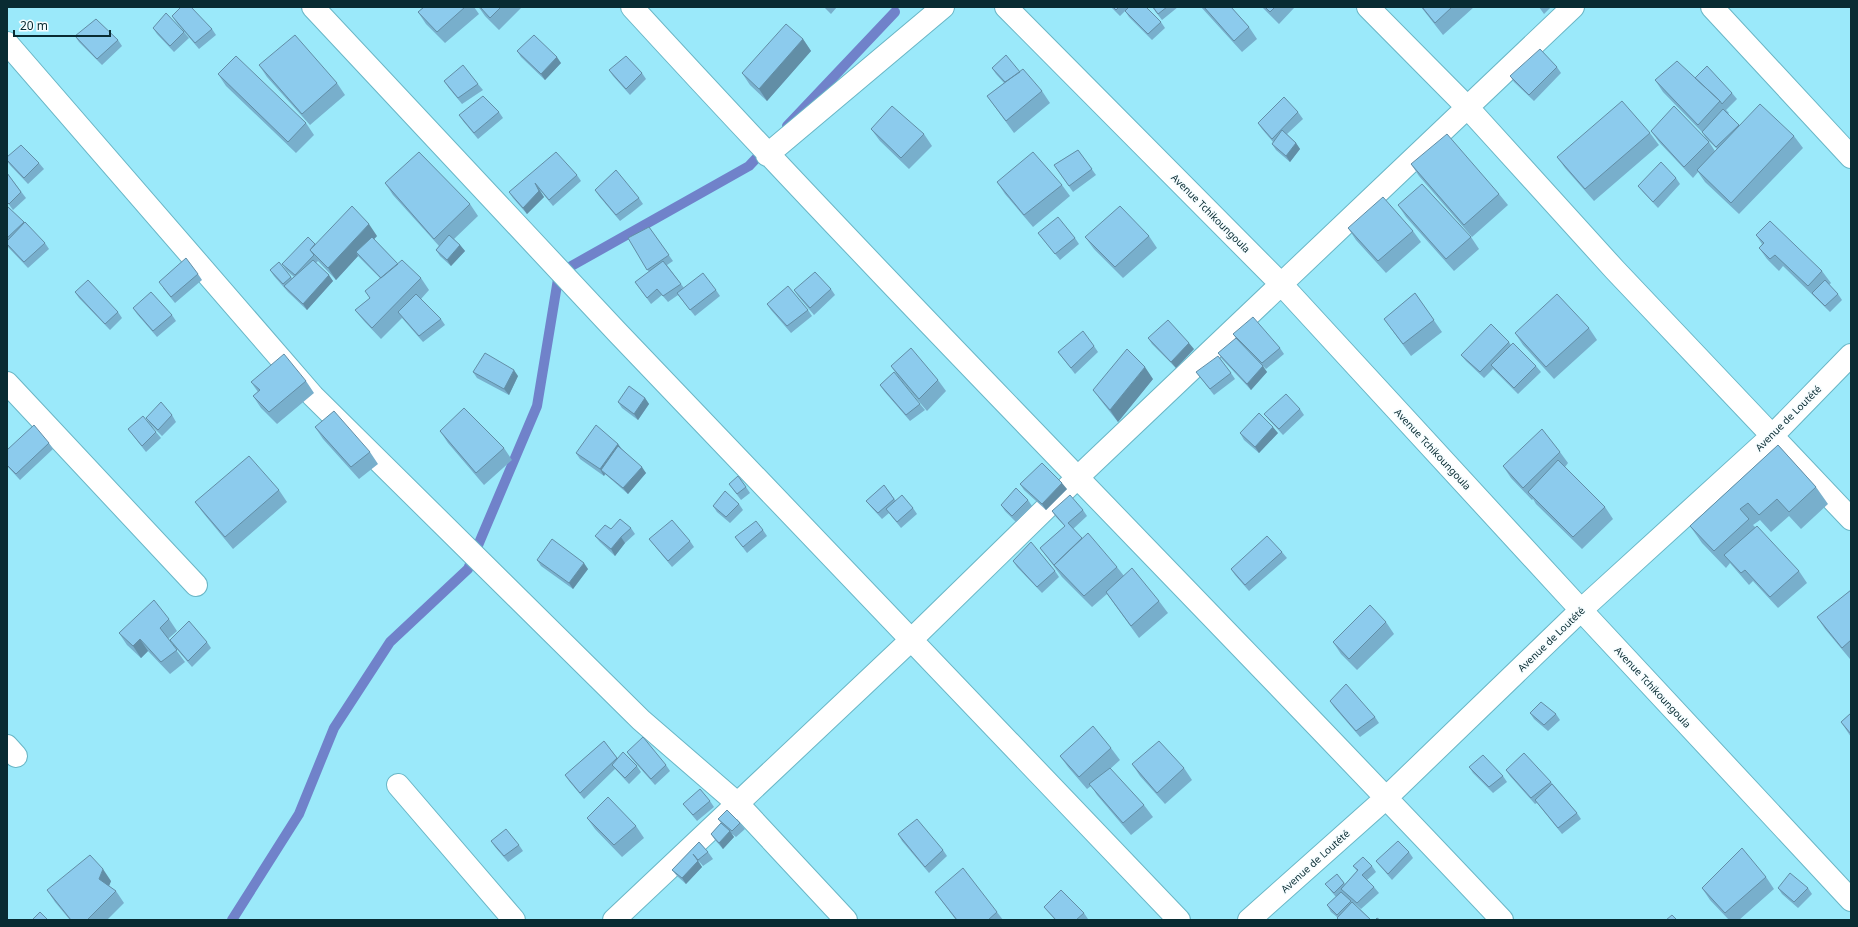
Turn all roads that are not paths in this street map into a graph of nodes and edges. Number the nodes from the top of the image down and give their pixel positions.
1 (313, 7) edge
2 (632, 7) edge
3 (943, 7) edge
4 (1006, 7) edge
5 (1368, 7) edge
6 (1573, 7) edge
7 (1712, 7) edge
8 (7, 43) edge
9 (1468, 108) junction
10 (767, 154) junction
11 (1851, 157) edge
12 (1282, 285) junction
13 (1851, 355) edge
14 (7, 383) edge
15 (1772, 436) junction
16 (1077, 478) junction
17 (1851, 519) edge
18 (196, 585) dead end
19 (1581, 610) junction
20 (911, 640) junction
21 (398, 785) dead end
22 (1386, 798) junction
23 (738, 804) junction
24 (1851, 900) edge
25 (514, 920) edge
26 (614, 920) edge
27 (846, 920) edge
28 (1179, 920) edge
29 (1249, 920) edge
30 (1502, 920) edge

1 - 20 street
2 - 10 street
3 - 10 street
4 - 12 street, Avenue Tchikoungoula
5 - 9 street
6 - 9 street
7 - 11 street
8 - 23 street
9 - 12 street
9 - 15 street
10 - 16 street
12 - 16 street
12 - 19 street, Avenue Tchikoungoula
13 - 15 street, Avenue de Loutété
14 - 18 street
15 - 17 street
15 - 19 street, Avenue de Loutété
16 - 20 street
16 - 22 street
19 - 22 street, Avenue de Loutété
19 - 24 street, Avenue Tchikoungoula
20 - 23 street
20 - 28 street
21 - 25 street
22 - 29 street, Avenue de Loutété
22 - 30 street
23 - 26 street
23 - 27 street

